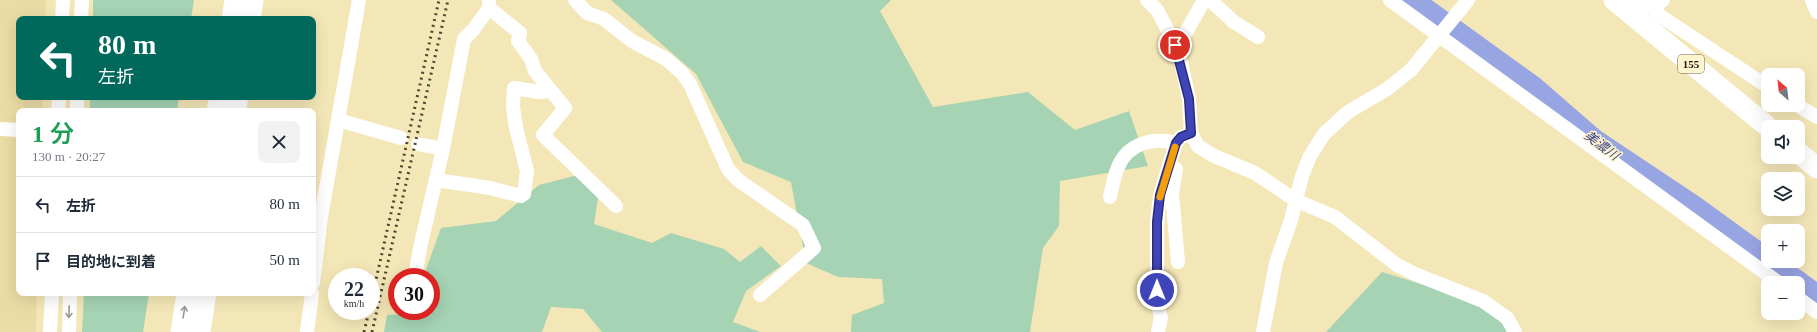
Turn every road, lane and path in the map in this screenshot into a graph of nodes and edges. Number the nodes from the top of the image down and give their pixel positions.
1 (63, 0) edge
2 (82, 0) edge
3 (235, 0) edge
4 (253, 0) edge
5 (359, 0) edge
6 (575, 0) edge
7 (1147, 0) edge
8 (1204, 0) edge
9 (1210, 0) edge
10 (1390, 0) edge
11 (1468, 0) edge
12 (1614, 0) edge
13 (1629, 0) edge
14 (1812, 0) edge
15 (489, 4) edge
16 (1657, 4) edge
17 (1817, 12) edge
18 (62, 16) edge
19 (81, 16) edge
20 (232, 16) edge
21 (250, 16) edge
22 (1440, 36) junction
23 (1258, 37) dead end
24 (1175, 45) junction
25 (1761, 82) edge
26 (550, 91) junction
27 (1805, 110) edge
28 (1817, 118) edge
29 (338, 120) junction
30 (1761, 121) edge
31 (0, 129) edge
32 (16, 130) edge
33 (1192, 137) junction
34 (401, 138) dead end
35 (1176, 143) junction
36 (418, 144) dead end
37 (443, 149) junction
38 (1805, 158) edge
39 (1817, 168) edge
40 (436, 180) junction
41 (1110, 197) dead end
42 (1295, 200) junction
43 (616, 206) dead end
44 (316, 258) edge
45 (1178, 262) dead end
46 (417, 268) edge
47 (1769, 276) edge
48 (760, 295) dead end
49 (52, 296) edge
50 (70, 296) edge
51 (187, 296) edge
52 (206, 296) edge
53 (312, 296) edge
54 (1805, 303) edge
55 (1817, 312) edge
56 (50, 332) edge
57 (69, 332) edge
58 (181, 332) edge
59 (200, 332) edge
60 (307, 332) edge
61 (1158, 332) edge
62 (1263, 332) edge
63 (1515, 332) edge

1 - 18 street
2 - 19 street
3 - 20 highway
4 - 21 highway
5 - 29 street
6 - 48 street
7 - 24 street
8 - 24 street
9 - 23 street
10 - 22 street
11 - 22 street
12 - 30 highway, 155
13 - 16 street
14 - 17 street
15 - 26 street
15 - 37 street
16 - 25 street
22 - 42 street
22 - 47 street
24 - 33 street
26 - 40 street
26 - 43 street
27 - 28 street
29 - 34 street
29 - 44 street
31 - 32 street
33 - 35 street
33 - 42 street
33 - 45 street
35 - 41 street
35 - 61 street
36 - 37 street
37 - 40 street
38 - 39 highway
40 - 46 street
42 - 62 street
42 - 63 street
49 - 56 street
50 -> 57 street
58 -> 51 highway
52 - 59 highway
53 - 60 street
54 - 55 street

